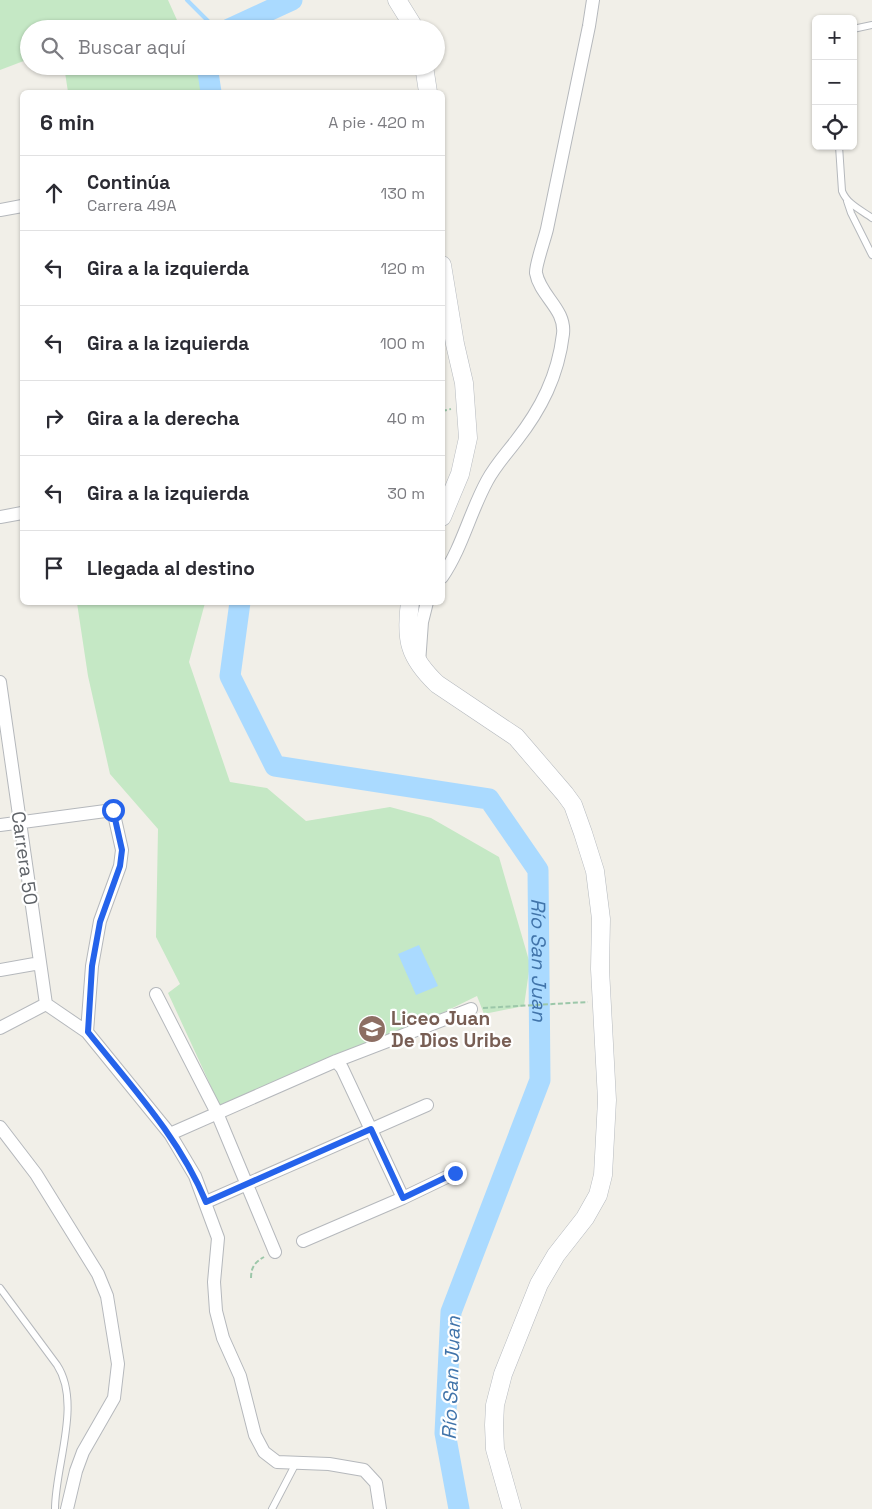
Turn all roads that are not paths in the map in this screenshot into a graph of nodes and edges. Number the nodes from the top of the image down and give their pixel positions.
1 (398, 0) edge
2 (593, 0) edge
3 (410, 20) edge
4 (872, 25) edge
5 (857, 28) edge
6 (425, 75) edge
7 (428, 90) edge
8 (839, 150) edge
9 (847, 200) junction
10 (20, 206) edge
11 (0, 210) edge
12 (872, 218) edge
13 (872, 255) edge
14 (445, 283) edge
15 (445, 510) edge
16 (20, 513) edge
17 (0, 517) edge
18 (445, 573) edge
19 (410, 605) edge
20 (427, 605) edge
21 (419, 663) junction
22 (0, 682) edge
23 (20, 822) junction
24 (0, 825) edge
25 (40, 963) junction
26 (0, 970) edge
27 (156, 994) dead end
28 (46, 1004) junction
29 (471, 1009) dead end
30 (0, 1028) edge
31 (88, 1032) junction
32 (336, 1062) junction
33 (427, 1104) dead end
34 (218, 1113) junction
35 (0, 1127) edge
36 (371, 1129) junction
37 (170, 1134) junction
38 (455, 1173) dead end
39 (246, 1184) junction
40 (403, 1198) junction
41 (206, 1202) junction
42 (303, 1241) dead end
43 (275, 1252) dead end
44 (0, 1288) edge
45 (296, 1463) junction
46 (55, 1509) edge
47 (67, 1509) edge
48 (272, 1509) edge
49 (380, 1509) edge
50 (512, 1509) edge

1 - 3 main road
2 - 18 street
4 - 5 lane
6 - 7 main road
8 - 9 lane
9 - 12 lane
9 - 13 lane
10 - 11 street
14 - 15 main road
16 - 17 street
19 - 21 main road
20 - 21 street
21 - 50 main road
22 - 23 street, Carrera 50
23 - 24 street
23 - 25 street, Carrera 50
23 - 31 street
25 - 26 street
25 - 28 street, Carrera 50
27 - 34 street
28 - 30 street
28 - 31 street
29 - 32 street
31 - 37 street
32 - 34 street
32 - 36 street
33 - 36 street
34 - 37 street
34 - 39 street
35 - 47 street
36 - 39 street
36 - 40 street
37 - 41 street
38 - 40 street
39 - 41 street
39 - 43 street
40 - 42 street
41 - 45 street
44 - 46 lane
45 - 48 lane
45 - 49 street

